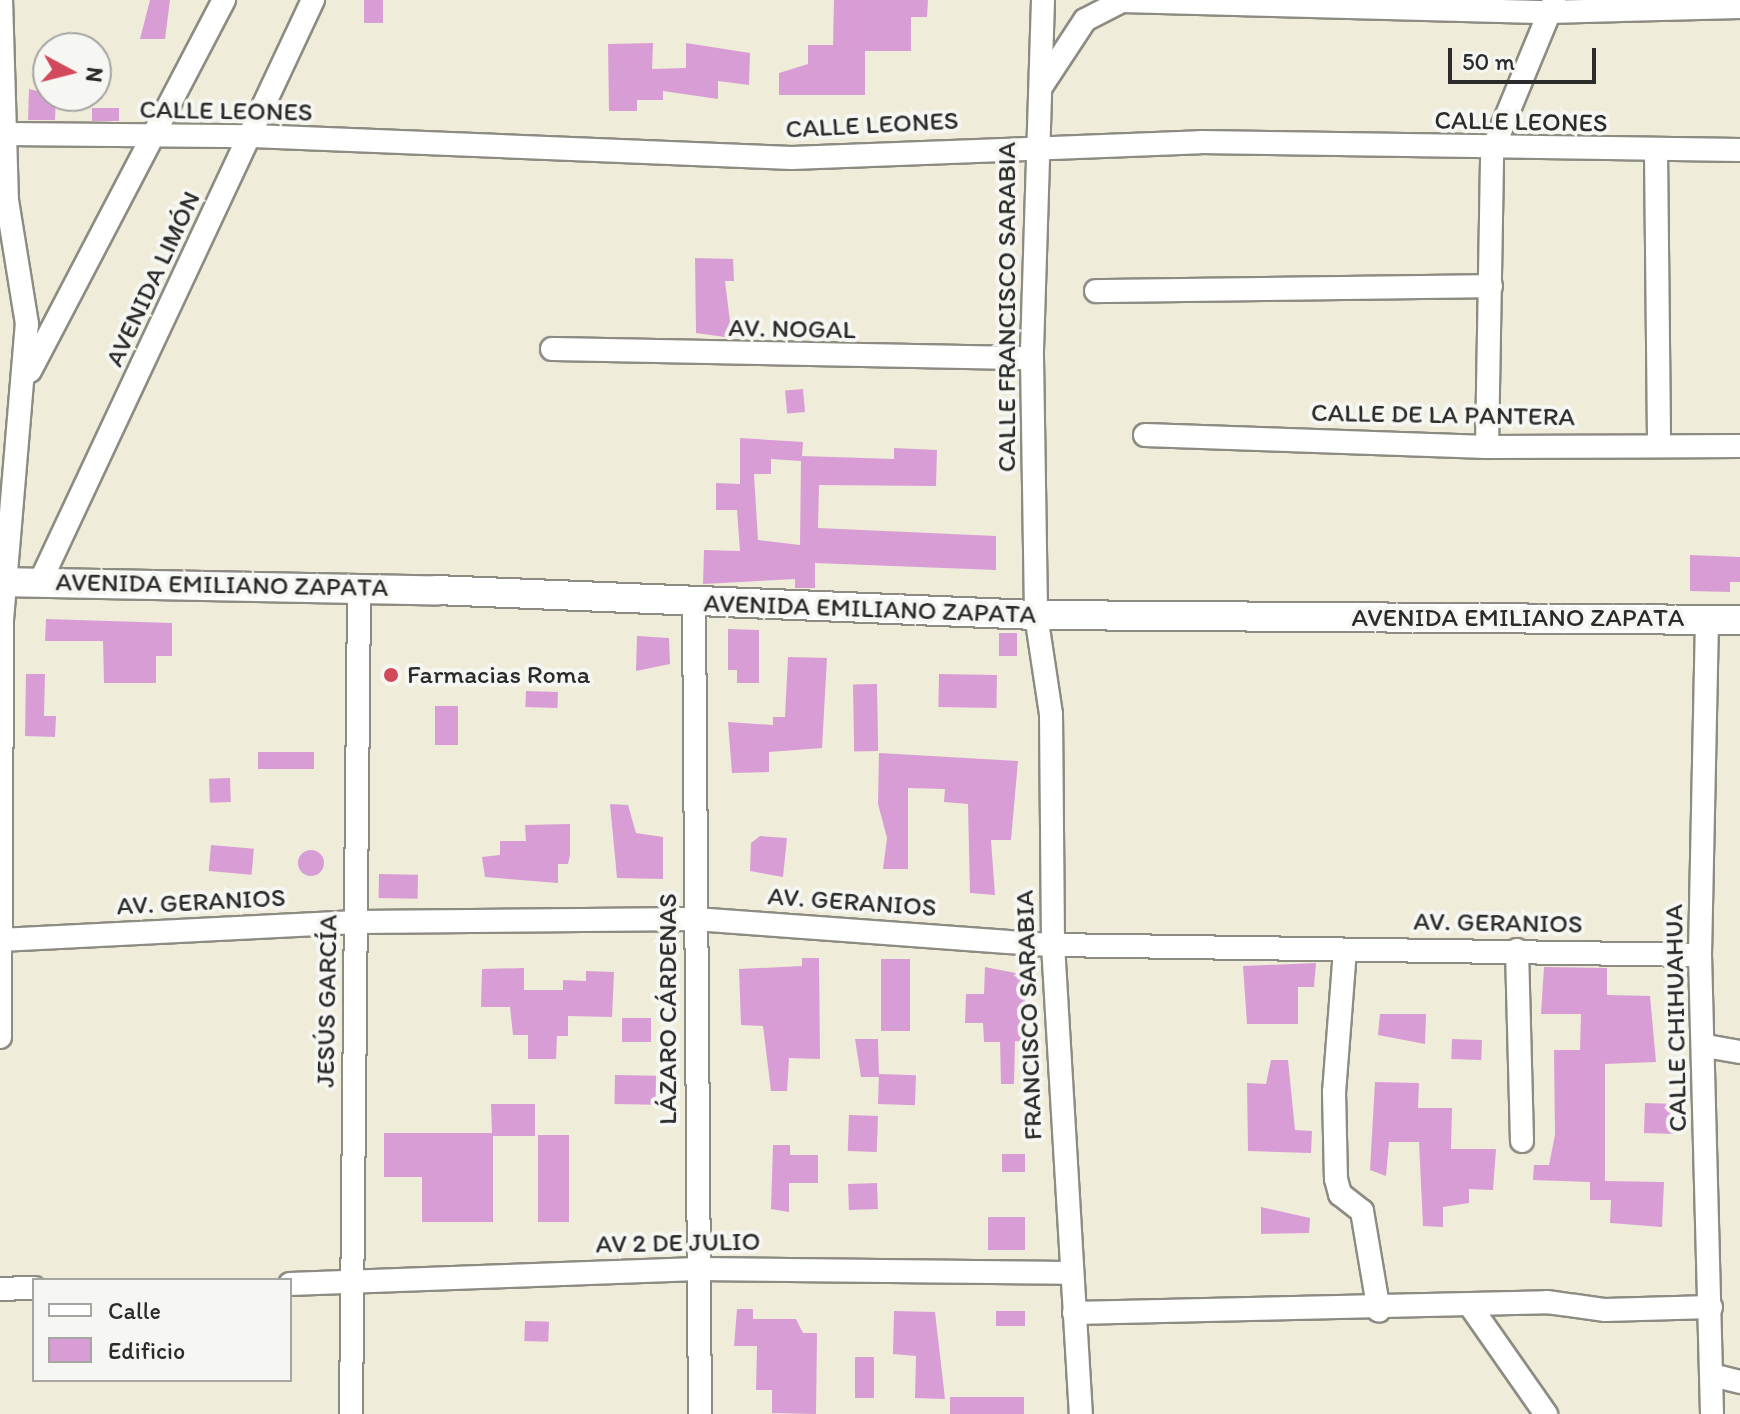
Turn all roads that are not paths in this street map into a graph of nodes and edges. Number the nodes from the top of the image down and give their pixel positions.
1 (1, 0) edge
2 (224, 0) edge
3 (313, 0) edge
4 (1043, 0) edge
5 (1198, 3) edge
6 (1552, 6) edge
7 (1740, 7) edge
8 (1040, 88) junction
9 (6, 134) junction
10 (252, 136) junction
11 (148, 137) junction
12 (1036, 144) junction
13 (1740, 150) edge
14 (1492, 151) junction
15 (1656, 151) junction
16 (4, 202) edge
17 (1491, 286) junction
18 (1096, 291) dead end
19 (552, 349) dead end
20 (1032, 358) junction
21 (25, 382) junction
22 (0, 431) edge
23 (1145, 435) dead end
24 (1659, 446) junction
25 (1740, 446) edge
26 (1487, 447) junction
27 (41, 580) junction
28 (2, 582) edge
29 (359, 589) junction
30 (694, 604) junction
31 (1036, 615) junction
32 (1707, 620) junction
33 (1740, 620) edge
34 (695, 919) junction
35 (357, 922) junction
36 (2, 940) edge
37 (1053, 945) junction
38 (1345, 950) junction
39 (1517, 950) junction
40 (1700, 955) junction
41 (0, 1037) edge
42 (1706, 1046) junction
43 (1740, 1052) edge
44 (1522, 1141) dead end
45 (698, 1269) junction
46 (1068, 1273) junction
47 (348, 1283) junction
48 (292, 1284) edge
49 (32, 1288) edge
50 (0, 1289) edge
51 (1471, 1307) junction
52 (1711, 1307) junction
53 (1379, 1311) junction
54 (1074, 1313) junction
55 (1712, 1375) junction
56 (1740, 1382) edge
57 (351, 1414) edge
58 (700, 1414) edge
59 (1081, 1414) edge
60 (1546, 1414) edge
61 (1712, 1414) edge

1 - 9 street
2 - 11 street
3 - 10 street, AVENIDA LIMÓN
4 - 8 street, CALLE FRANCISCO SARABIA
5 - 6 street
5 - 8 street
6 - 7 street
6 - 14 street
8 - 12 street, CALLE FRANCISCO SARABIA
9 - 11 street, CALLE LEONES
9 - 16 street
10 - 11 street, CALLE LEONES
10 - 12 street, CALLE LEONES
10 - 27 street, AVENIDA LIMÓN
11 - 21 street
12 - 14 street, CALLE LEONES
12 - 20 street, CALLE FRANCISCO SARABIA
13 - 15 street, CALLE LEONES
14 - 15 street, CALLE LEONES
14 - 17 street
15 - 24 street
16 - 21 street
17 - 18 street
17 - 26 street
19 - 20 street, AV. NOGAL
20 - 31 street, CALLE FRANCISCO SARABIA
21 - 22 street
21 - 28 street
23 - 26 street, CALLE DE LA PANTERA
24 - 25 street, CALLE DE LA PANTERA
24 - 26 street, CALLE DE LA PANTERA
27 - 28 main road, AVENIDA EMILIANO ZAPATA
27 - 29 main road, AVENIDA EMILIANO ZAPATA
28 - 36 street
29 - 30 main road, AVENIDA EMILIANO ZAPATA
29 - 35 street, JESÚS GARCÍA
30 - 31 main road, AVENIDA EMILIANO ZAPATA
30 - 34 street, LÁZARO CÁRDENAS
31 - 32 main road, AVENIDA EMILIANO ZAPATA
31 - 37 street, FRANCISCO SARABIA
32 - 33 main road, AVENIDA EMILIANO ZAPATA
32 - 40 street, CALLE CHIHUAHUA
34 - 35 street, AV. GERANIOS
34 - 37 street, AV. GERANIOS
34 - 45 street, LÁZARO CÁRDENAS
35 - 36 street, AV. GERANIOS
35 - 47 street, JESÚS GARCÍA
36 - 41 street
37 - 38 street, AV. GERANIOS
37 - 46 street, FRANCISCO SARABIA
38 - 39 street, AV. GERANIOS
38 - 53 street
39 - 40 street, AV. GERANIOS
39 - 44 street
40 - 42 street, CALLE CHIHUAHUA
42 - 43 street
42 - 52 street, CALLE CHIHUAHUA
45 - 46 street, AV 2 DE JULIO
45 - 47 street, AV 2 DE JULIO
45 - 58 street, LÁZARO CÁRDENAS
46 - 54 street, FRANCISCO SARABIA
47 - 48 street, AV 2 DE JULIO
47 - 57 street, JESÚS GARCÍA
49 - 50 street
51 - 52 street
51 - 53 street
51 - 60 street
52 - 55 street, CALLE CHIHUAHUA
53 - 54 street
54 - 59 street, FRANCISCO SARABIA
55 - 56 street
55 - 61 street, CALLE CHIHUAHUA

